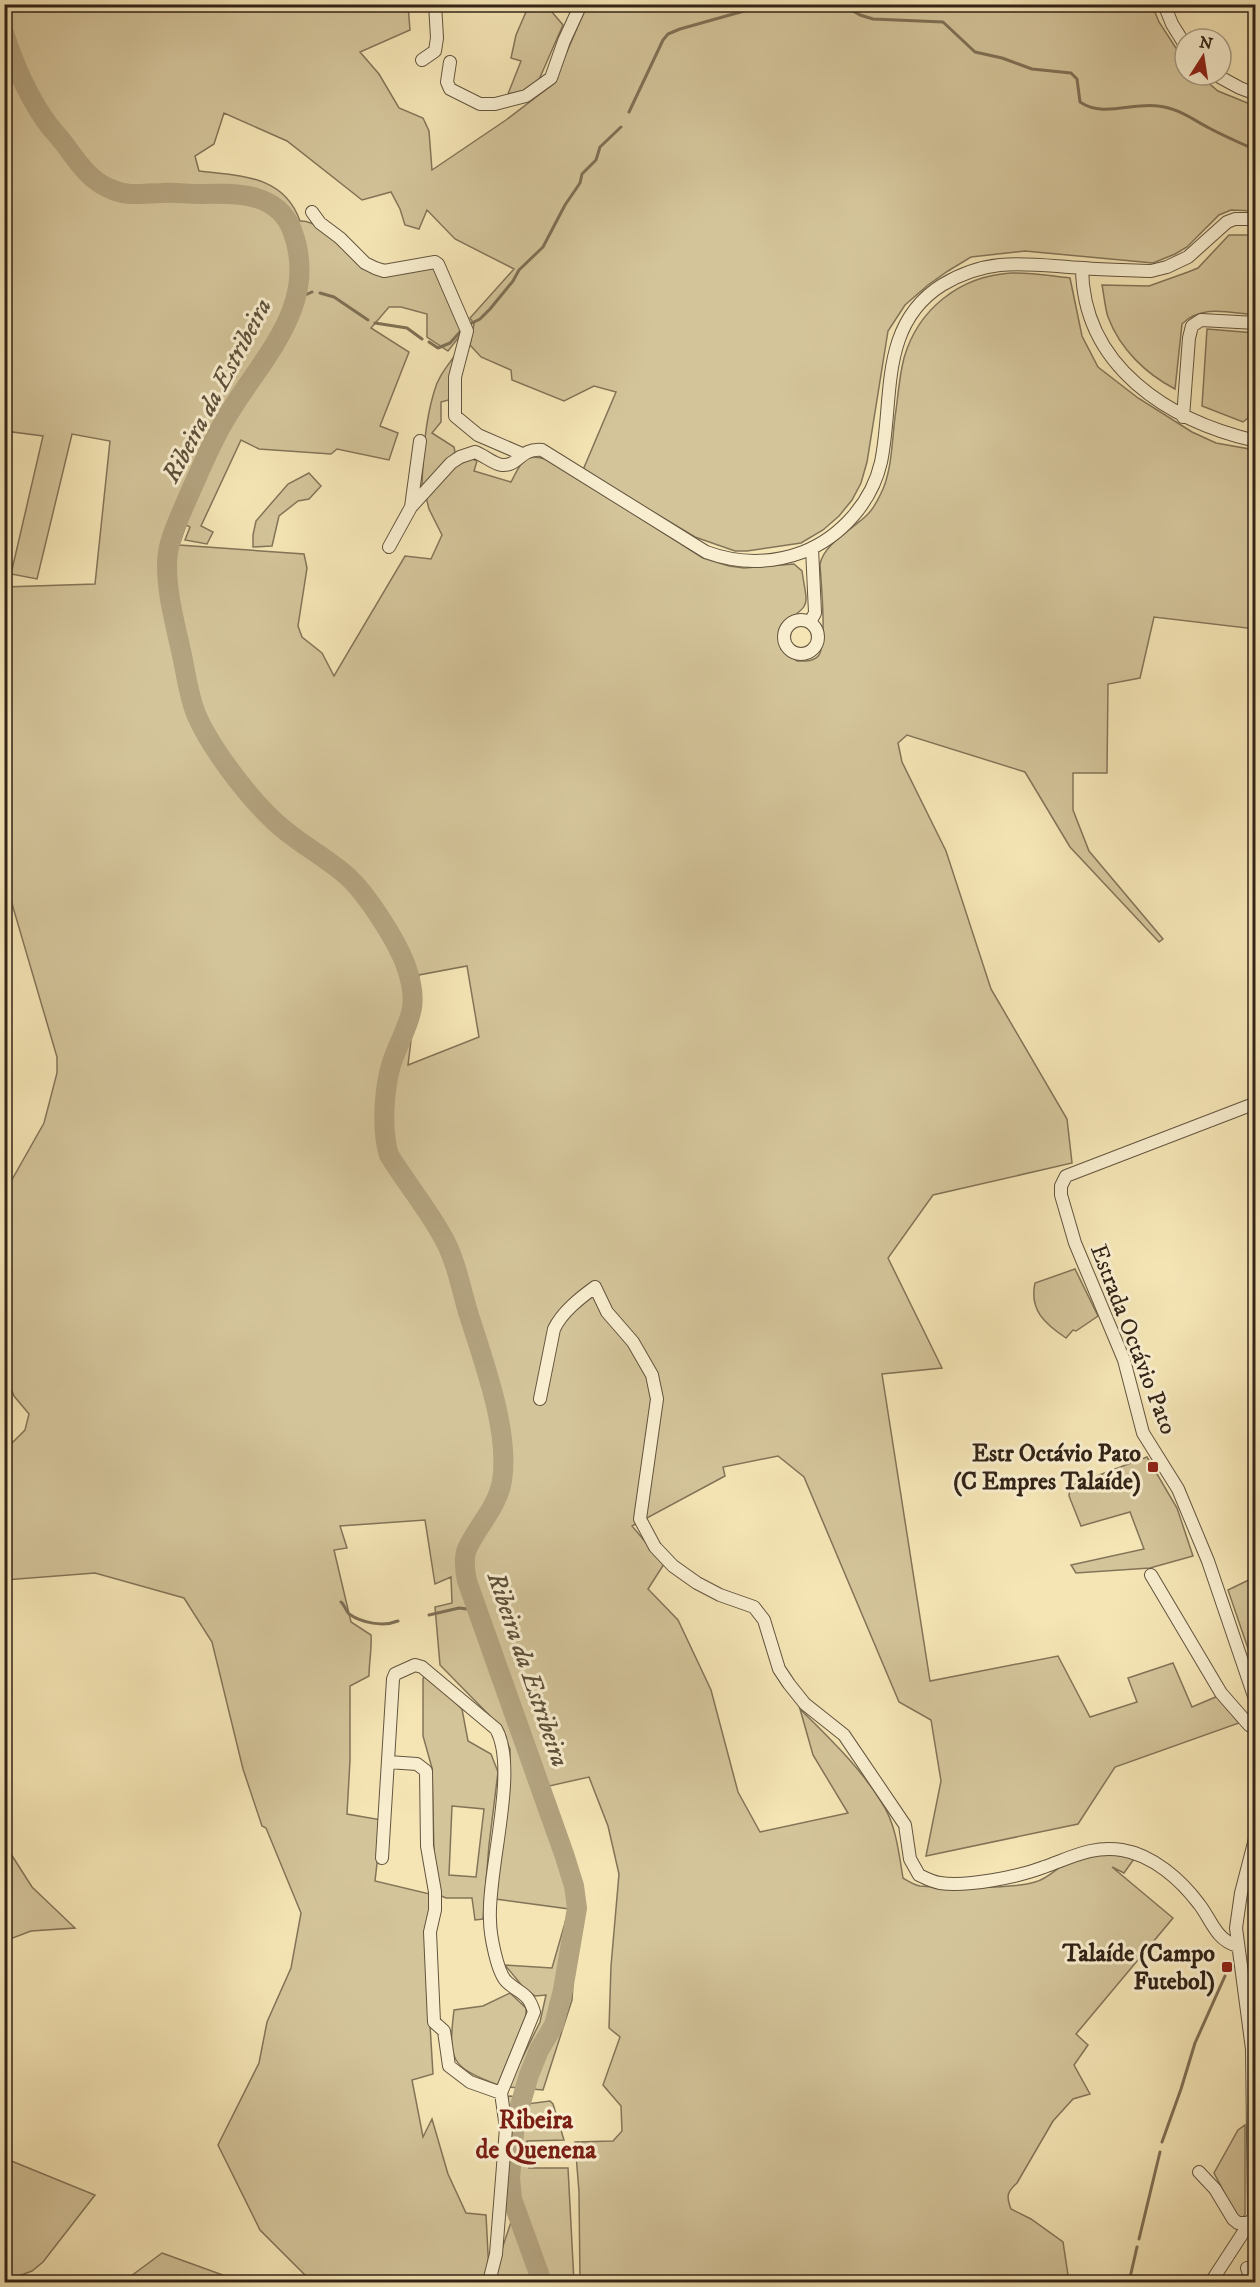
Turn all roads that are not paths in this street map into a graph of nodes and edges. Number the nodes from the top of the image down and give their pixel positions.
1 (435, 4) edge
2 (581, 4) edge
3 (1164, 4) edge
4 (1174, 27) edge
5 (422, 60) dead end
6 (450, 62) dead end
7 (1233, 84) edge
8 (1256, 94) edge
9 (312, 212) dead end
10 (1256, 219) edge
11 (1082, 268) junction
12 (1256, 323) edge
13 (1183, 417) junction
14 (420, 441) dead end
15 (1256, 441) edge
16 (522, 454) junction
17 (411, 507) junction
18 (389, 547) dead end
19 (812, 548) junction
20 (810, 622) dead end
21 (1256, 1103) edge
22 (540, 1399) dead end
23 (1151, 1575) dead end
24 (1256, 1702) edge
25 (1256, 1728) edge
26 (388, 1762) junction
27 (1256, 1835) edge
28 (382, 1858) dead end
29 (1238, 1946) junction
30 (1253, 2065) edge
31 (501, 2093) junction
32 (1199, 2172) dead end
33 (1253, 2218) edge
34 (1247, 2268) dead end
35 (489, 2283) edge
36 (1211, 2283) edge
37 (1252, 2283) edge

1 - 5 street
2 - 6 street
3 - 4 street
7 - 8 street
9 - 16 street
10 - 11 street
11 - 13 street
11 - 19 street
12 - 13 street
13 - 15 street
14 - 17 street
16 - 17 street
16 - 19 street
17 - 18 street
19 - 20 street
21 - 24 street, Estrada Octávio Pato
22 - 29 street
23 - 25 street
26 - 28 street
26 - 31 street
26 - 31 street
27 - 29 street
29 - 30 street
30 - 33 street
31 - 35 street
32 - 33 street
33 - 36 street
34 - 37 street

